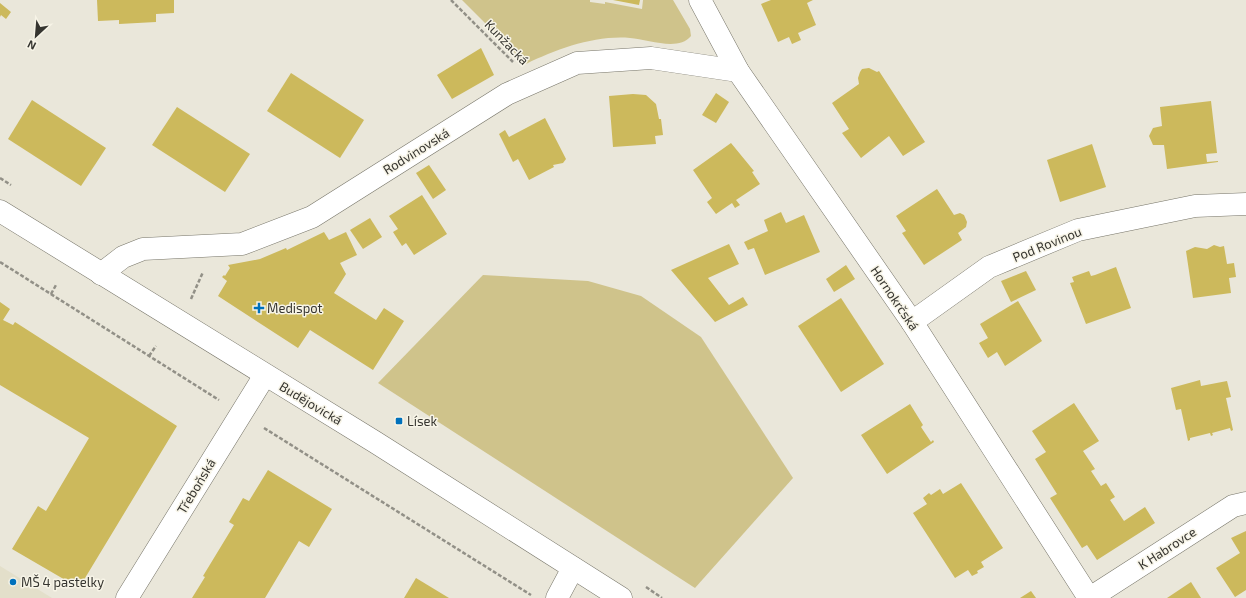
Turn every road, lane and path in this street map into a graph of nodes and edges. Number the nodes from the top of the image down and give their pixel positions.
1 (452, 0) edge
2 (700, 0) edge
3 (738, 71) junction
4 (529, 83) junction
5 (1246, 204) edge
6 (0, 211) edge
7 (0, 262) edge
8 (205, 268) dead end
9 (102, 274) junction
10 (56, 285) dead end
11 (51, 294) junction
12 (191, 299) dead end
13 (912, 322) junction
14 (156, 346) dead end
15 (149, 356) junction
16 (265, 375) junction
17 (240, 414) junction
18 (1246, 503) edge
19 (573, 568) junction
20 (127, 598) edge
21 (537, 598) edge
22 (557, 598) edge
23 (621, 598) edge
24 (1089, 598) edge

1 - 4 path, Kunžacká
2 - 3 street, Hornokrčská
3 - 4 street, Rodvinovská
3 - 13 street, Hornokrčská
4 - 9 street, Rodvinovská
5 - 13 street, Pod Rovinou
6 - 9 street, Budějovická
7 - 11 path
8 - 12 path
9 - 16 street, Budějovická
10 - 11 path
11 - 15 path
13 - 24 street, Hornokrčská
14 - 15 path
15 - 17 path
16 - 17 street, Třeboňská
16 - 19 street, Budějovická
17 - 20 street, Třeboňská
17 - 21 path
18 - 24 street, K Habrovce
19 - 22 street
19 - 23 street, Budějovická

